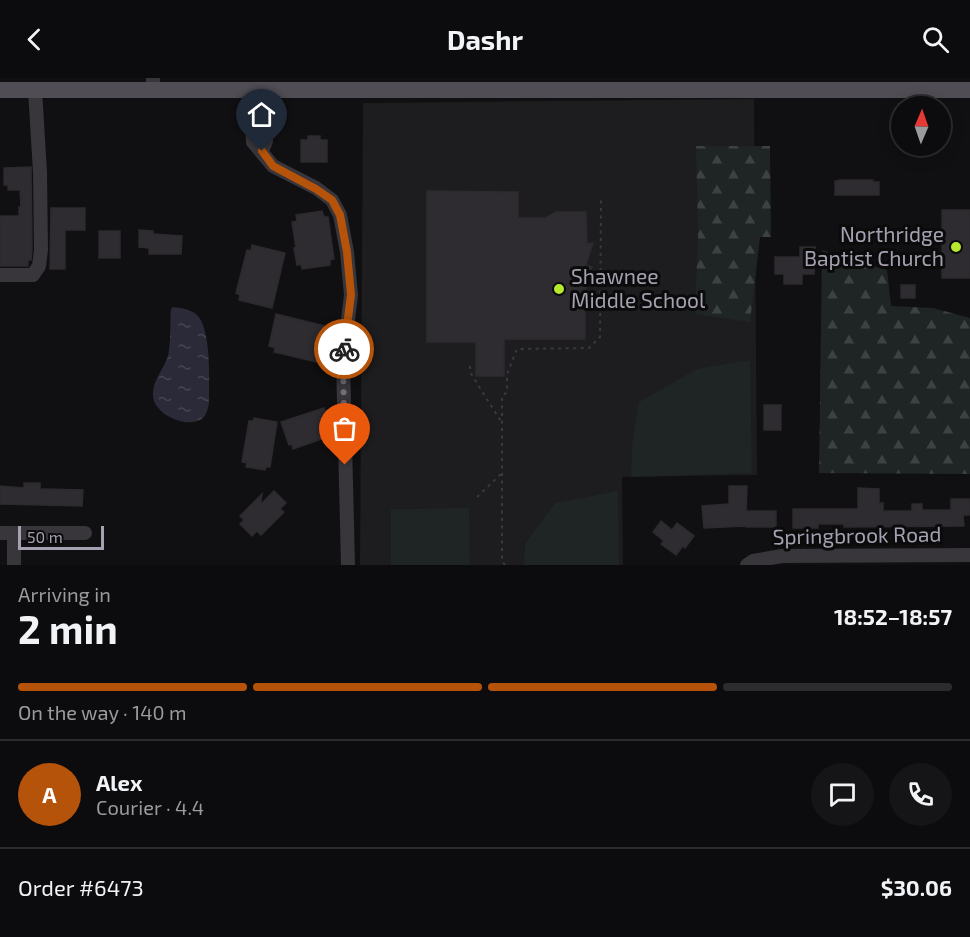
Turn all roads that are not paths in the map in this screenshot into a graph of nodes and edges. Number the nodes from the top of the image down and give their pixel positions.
1 (153, 84) edge
2 (0, 90) edge
3 (35, 90) junction
4 (258, 90) junction
5 (970, 90) edge
6 (0, 275) edge
7 (0, 533) edge
8 (14, 533) junction
9 (85, 533) dead end
10 (970, 555) edge
11 (14, 565) edge
12 (348, 565) edge
13 (747, 565) edge

1 - 3 main road
1 - 4 main road
2 - 3 main road
3 - 6 street
4 - 5 main road
4 - 12 street
7 - 8 street
8 - 9 street
8 - 11 street
10 - 13 street, Springbrook Road

